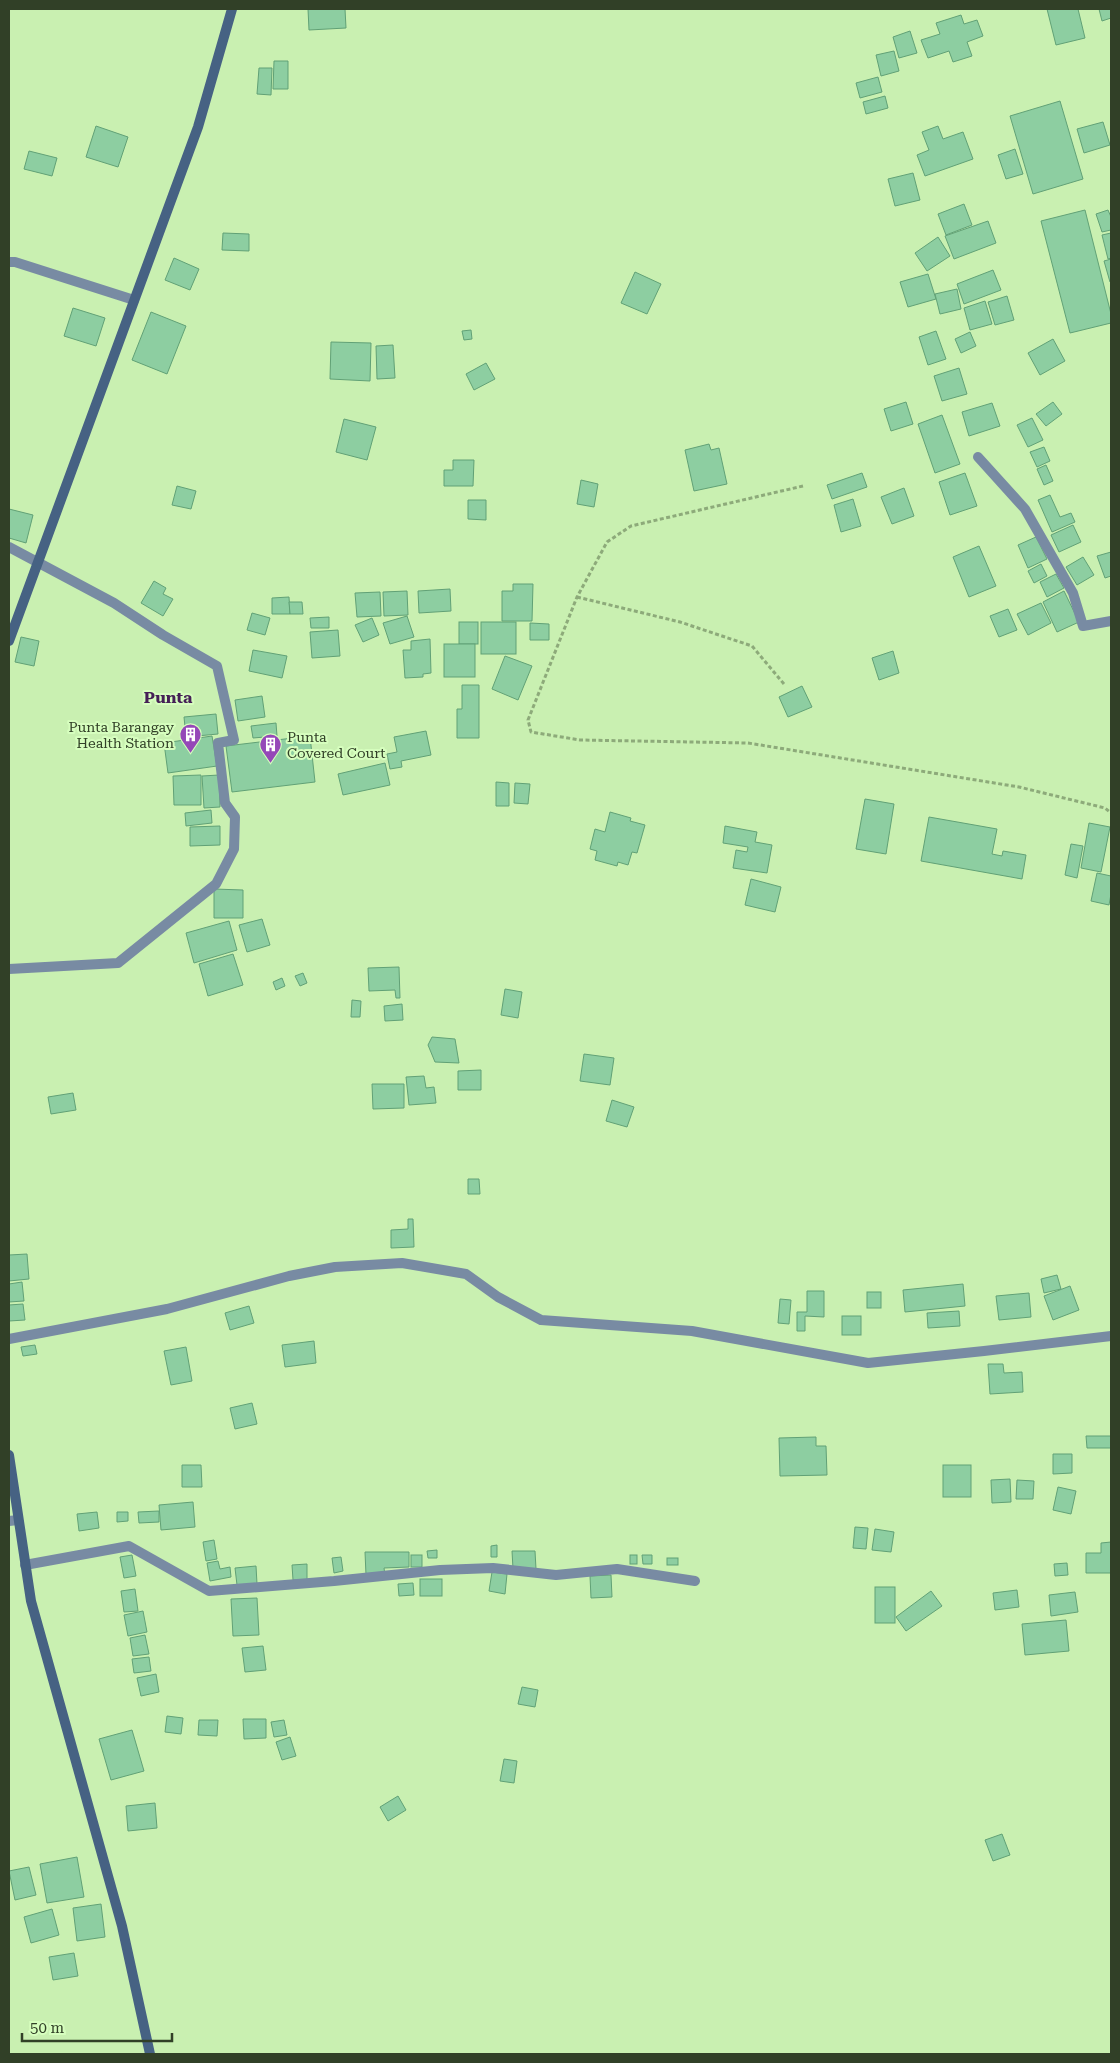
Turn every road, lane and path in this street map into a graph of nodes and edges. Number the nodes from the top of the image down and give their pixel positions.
1 (232, 9) edge
2 (9, 262) edge
3 (134, 300) junction
4 (978, 457) dead end
5 (803, 486) dead end
6 (9, 547) edge
7 (37, 563) junction
8 (577, 597) junction
9 (1111, 621) edge
10 (9, 641) edge
11 (784, 684) dead end
12 (1111, 813) edge
13 (9, 969) edge
14 (1111, 1336) edge
15 (9, 1339) edge
16 (9, 1455) edge
17 (14, 1521) edge
18 (25, 1566) junction
19 (695, 1581) dead end
20 (150, 2054) edge

1 - 3 street
2 - 3 street
3 - 7 street
4 - 9 street
5 - 8 path
6 - 7 street
7 - 10 street
7 - 13 street
8 - 11 path
8 - 12 path
14 - 15 street
16 - 17 street
17 - 18 street
18 - 19 street
18 - 20 street

